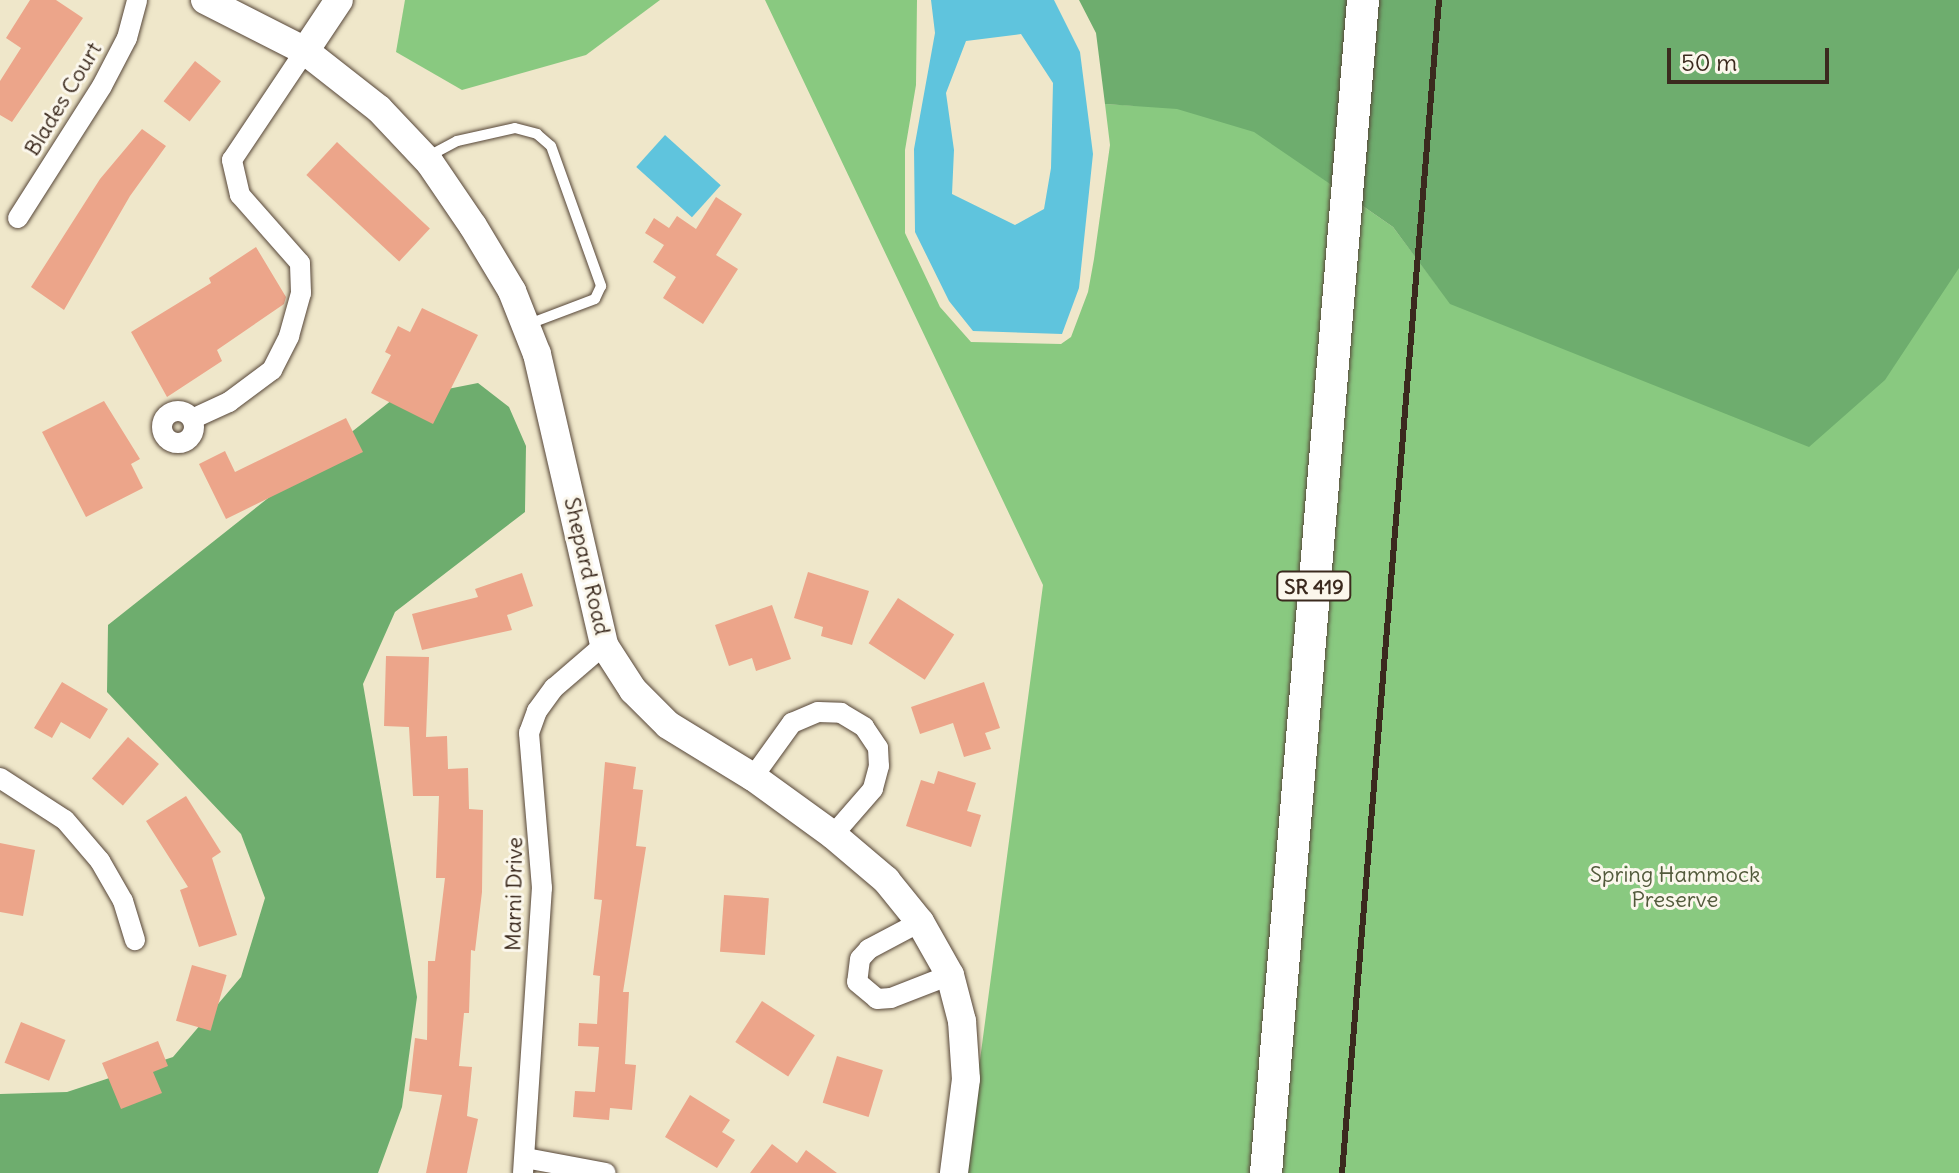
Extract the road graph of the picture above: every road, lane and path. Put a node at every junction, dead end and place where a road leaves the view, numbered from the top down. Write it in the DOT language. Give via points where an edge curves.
graph roads {
  1 [pos="137,0"];
  2 [pos="205,0"];
  3 [pos="339,0"];
  4 [pos="1363,0"];
  5 [pos="305,51"];
  6 [pos="425,158"];
  7 [pos="18,218"];
  8 [pos="526,326"];
  9 [pos="192,419"];
  10 [pos="604,645"];
  11 [pos="753,777"];
  12 [pos="0,778"];
  13 [pos="833,835"];
  14 [pos="920,922"];
  15 [pos="135,940"];
  16 [pos="950,975"];
  17 [pos="524,1166"];
  18 [pos="606,1173"];
  19 [pos="954,1173"];
  20 [pos="1266,1173"];
  1 -- 7 [label="street, Blades Court" via="127,38 102,86"];
  2 -- 5 [label="street, Shepard Road"];
  3 -- 5 [label="street"];
  4 -- 20 [label="main road, SR 419"];
  5 -- 6 [label="street, Shepard Road" via="379,109"];
  5 -- 9 [label="street" via="232,160 240,195 300,263 301,293 289,336 272,370 229,402"];
  6 -- 8 [label="street, Shepard Road" via="512,291"];
  6 -- 8 [label="lane" via="457,141 497,130 537,134 551,146 601,286 595,299"];
  8 -- 10 [label="street, Shepard Road" via="558,431"];
  10 -- 11 [label="street, Shepard Road" via="633,690 668,725"];
  10 -- 17 [label="street, Marni Drive" via="554,688 529,733 542,888"];
  11 -- 13 [label="street, Shepard Road"];
  11 -- 13 [label="street" via="792,723 829,713 864,727 878,748 873,789"];
  12 -- 15 [label="street" via="65,820 100,861 123,901"];
  13 -- 14 [label="street, Shepard Road" via="886,880"];
  14 -- 16 [label="street, Shepard Road"];
  14 -- 16 [label="street" via="869,949 860,959 857,982 877,999 891,998"];
  16 -- 19 [label="street, Shepard Road" via="962,1021 966,1079"];
  17 -- 18 [label="street"];
}
